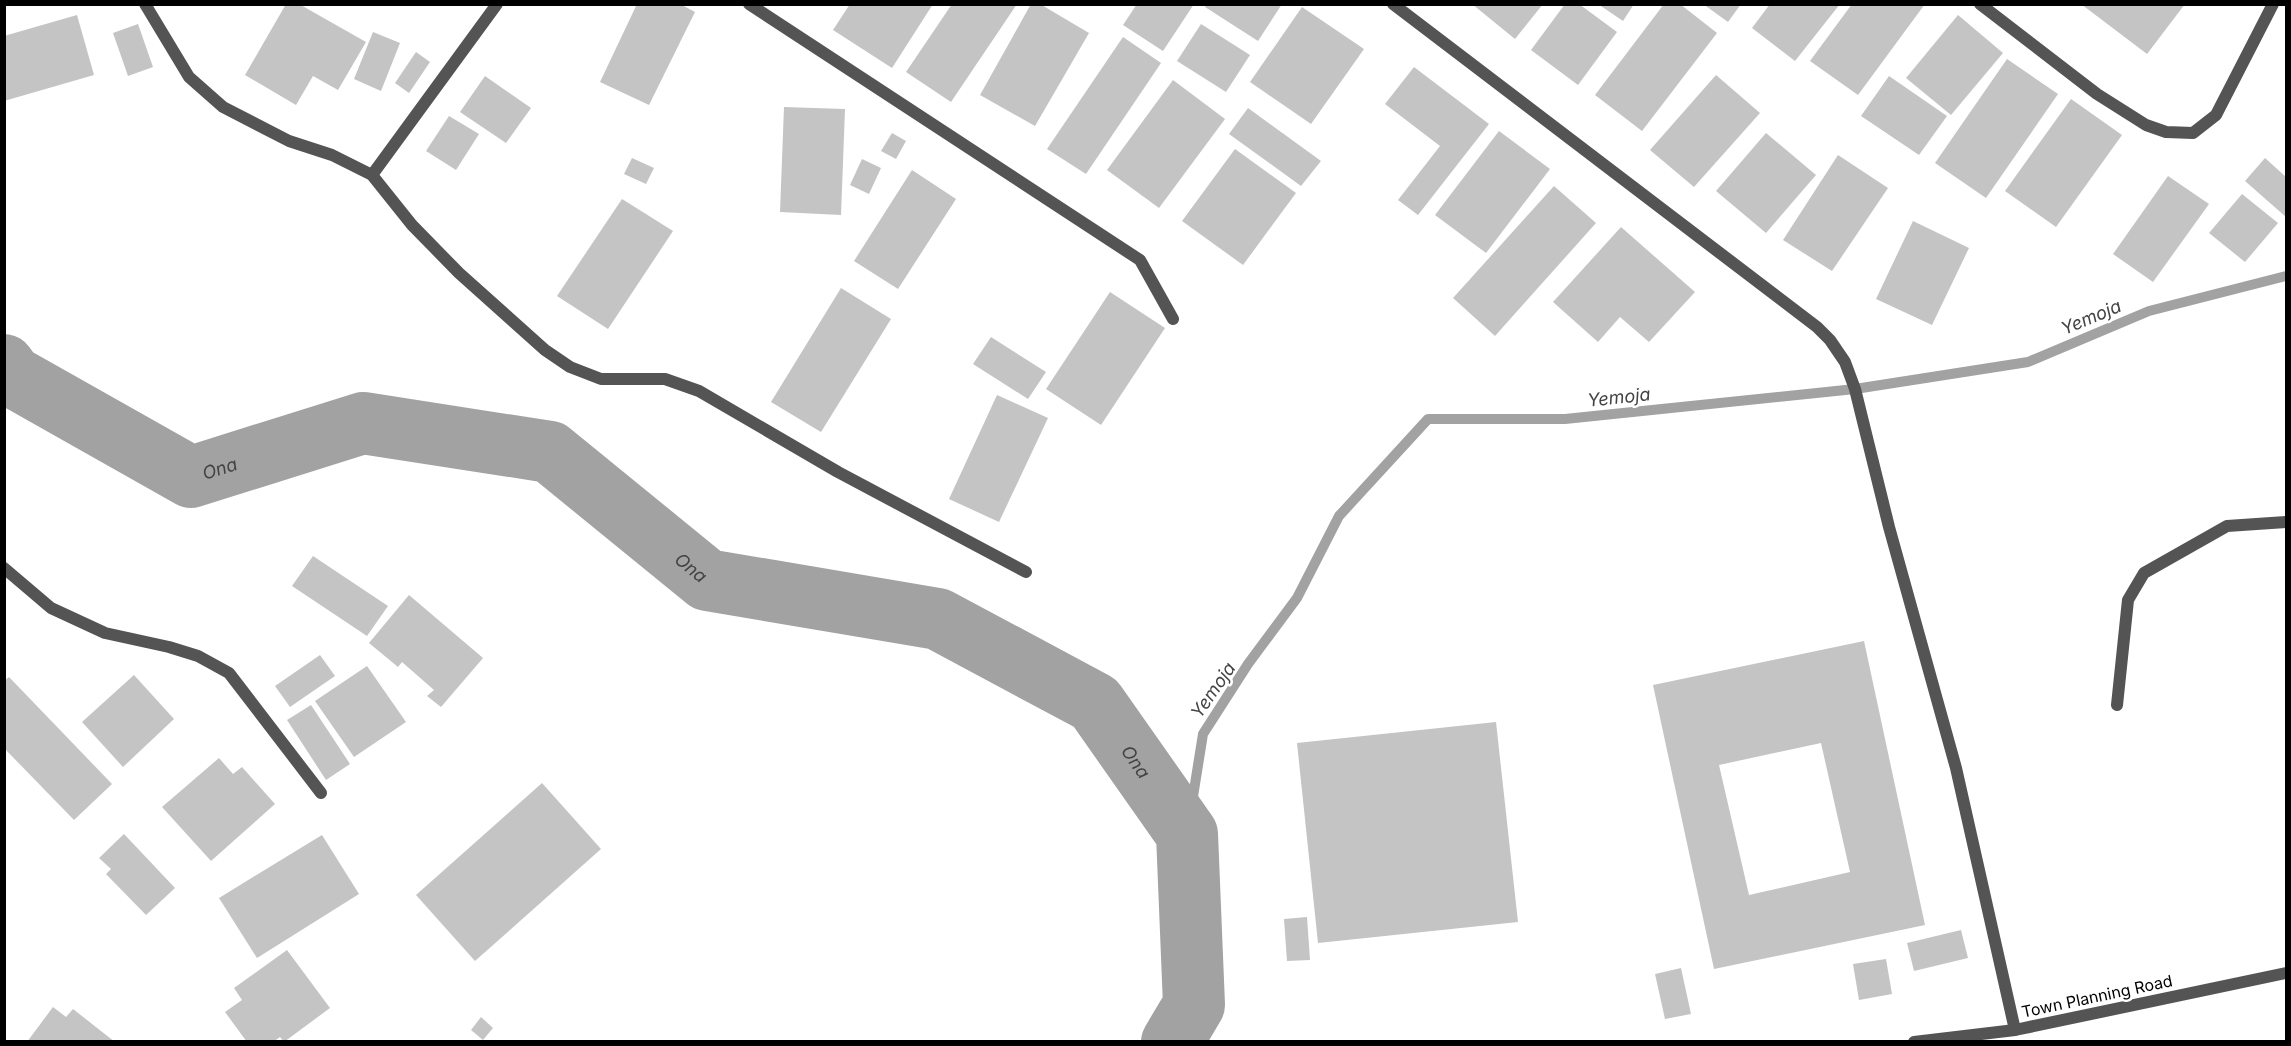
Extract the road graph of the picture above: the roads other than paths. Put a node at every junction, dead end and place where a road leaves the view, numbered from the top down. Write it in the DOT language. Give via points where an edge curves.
graph roads {
  1 [pos="145,4"];
  2 [pos="496,4"];
  3 [pos="748,4"];
  4 [pos="1393,4"];
  5 [pos="1980,4"];
  6 [pos="2273,4"];
  7 [pos="372,175"];
  8 [pos="1173,319"];
  9 [pos="2286,522"];
  10 [pos="4,568"];
  11 [pos="1026,572"];
  12 [pos="2117,705"];
  13 [pos="321,793"];
  14 [pos="2286,972"];
  15 [pos="2015,1030"];
  16 [pos="1914,1041"];
  1 -- 7 [label="street" via="189,77 223,107 289,141 332,155"];
  2 -- 7 [label="street"];
  3 -- 8 [label="street" via="1140,260"];
  4 -- 15 [label="street" via="1817,327 1845,362 1956,768"];
  5 -- 6 [label="street" via="2097,94 2146,125 2166,132 2193,133 2216,115"];
  7 -- 11 [label="street" via="412,225 459,273 570,368 601,379 665,379 699,391 838,472"];
  9 -- 12 [label="street" via="2228,526 2144,573 2128,600"];
  10 -- 13 [label="street" via="51,608 72,618 105,633 198,656 229,673"];
  14 -- 15 [label="street, Town Planning Road"];
  15 -- 16 [label="street, Town Planning Road"];
}
